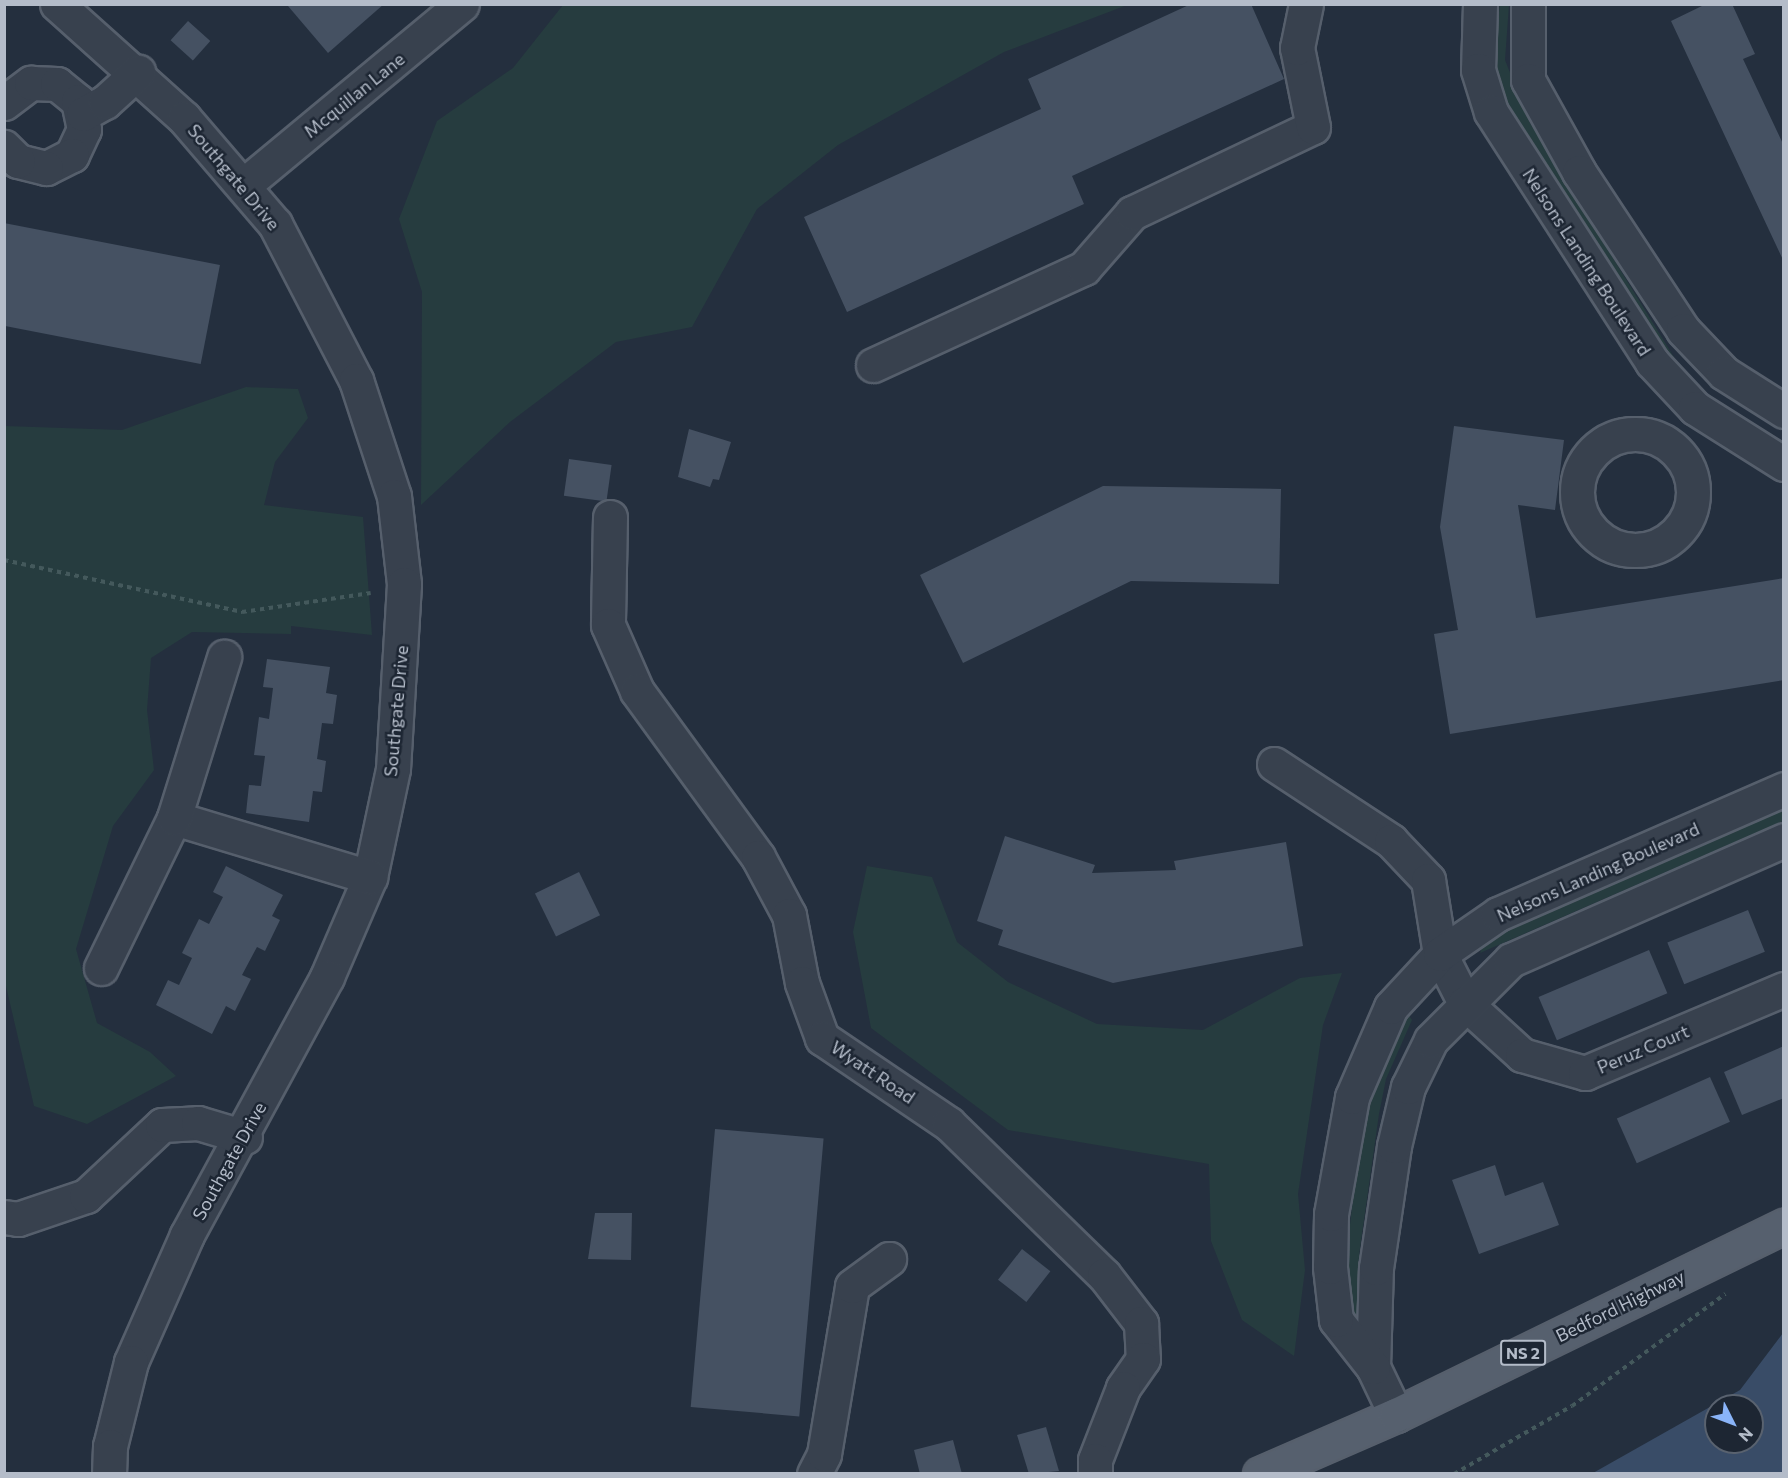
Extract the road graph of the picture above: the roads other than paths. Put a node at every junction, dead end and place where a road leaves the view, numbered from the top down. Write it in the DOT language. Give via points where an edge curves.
graph roads {
  1 [pos="57,4"];
  2 [pos="462,4"];
  3 [pos="1306,4"];
  4 [pos="1480,4"];
  5 [pos="1528,4"];
  6 [pos="138,72"];
  7 [pos="4,103"];
  8 [pos="83,114"];
  9 [pos="4,147"];
  10 [pos="244,185"];
  11 [pos="873,365"];
  12 [pos="1724,374"];
  13 [pos="1695,408"];
  14 [pos="1784,411"];
  15 [pos="1662,440"];
  16 [pos="1784,464"];
  17 [pos="610,517"];
  18 [pos="224,657"];
  19 [pos="1274,764"];
  20 [pos="1784,789"];
  21 [pos="174,818"];
  22 [pos="1784,840"];
  23 [pos="370,877"];
  24 [pos="1440,954"];
  25 [pos="101,968"];
  26 [pos="1784,989"];
  27 [pos="1466,1003"];
  28 [pos="244,1137"];
  29 [pos="4,1217"];
  30 [pos="1784,1226"];
  31 [pos="889,1259"];
  32 [pos="1373,1367"];
  33 [pos="1396,1415"];
  34 [pos="109,1473"];
  35 [pos="814,1473"];
  36 [pos="1095,1473"];
  37 [pos="1260,1473"];
  1 -- 6 [label="street, Southgate Drive"];
  2 -- 10 [label="street, Mcquillan Lane"];
  3 -- 11 [label="street" via="1298,48 1313,128 1132,213 1084,268"];
  4 -- 13 [label="street, Nelsons Landing Boulevard" via="1478,70 1491,112 1652,362"];
  5 -- 12 [label="street" via="1528,80 1579,172 1683,330"];
  6 -- 8 [label="street"];
  6 -- 10 [label="street, Southgate Drive"];
  7 -- 8 [label="street" via="18,88 44,82 69,91"];
  8 -- 9 [label="street" via="81,143 60,164 31,167"];
  10 -- 23 [label="street, Southgate Drive" via="312,286 356,380 394,496 404,584 393,769"];
  12 -- 13 [label="street"];
  12 -- 14 [label="street"];
  13 -- 15 [label="street"];
  13 -- 16 [label="street, Nelsons Landing Boulevard"];
  17 -- 36 [label="street, Wyatt Road" via="608,625 637,690 758,857 789,915 802,984 822,1038 949,1124 1104,1275 1141,1323 1143,1359 1123,1388 1095,1460"];
  18 -- 21 [label="street"];
  19 -- 24 [label="street, Peruz Court" via="1391,841 1428,880"];
  20 -- 24 [label="street, Nelsons Landing Boulevard" via="1498,914"];
  21 -- 23 [label="street"];
  21 -- 25 [label="street"];
  22 -- 27 [label="street, Nelsons Landing Boulevard" via="1511,960"];
  23 -- 28 [label="street, Southgate Drive" via="327,977"];
  24 -- 27 [label="street, Peruz Court"];
  24 -- 32 [label="street, Nelsons Landing Boulevard" via="1391,1007 1352,1097 1331,1214 1336,1320"];
  26 -- 27 [label="street, Peruz Court" via="1585,1073 1522,1055"];
  27 -- 32 [label="street, Nelsons Landing Boulevard" via="1431,1040 1408,1087 1376,1268"];
  28 -- 29 [label="street" via="198,1122 162,1125 86,1196 18,1219"];
  28 -- 34 [label="street, Southgate Drive" via="188,1235 131,1362 110,1446"];
  30 -- 33 [label="main road, Bedford Highway / NS 2"];
  31 -- 35 [label="street" via="852,1286 824,1454"];
  32 -- 33 [label="street, Nelsons Landing Boulevard"];
  33 -- 37 [label="main road, Bedford Highway / NS 2"];
}
